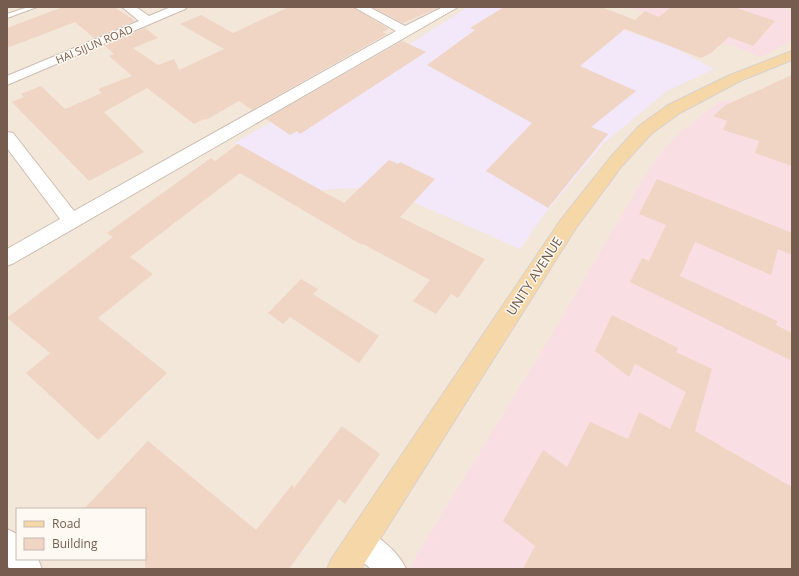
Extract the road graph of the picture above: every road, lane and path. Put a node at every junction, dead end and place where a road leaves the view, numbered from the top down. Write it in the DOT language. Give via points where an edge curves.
graph roads {
  1 [pos="34,7"];
  2 [pos="128,7"];
  3 [pos="181,7"];
  4 [pos="360,7"];
  5 [pos="452,7"];
  6 [pos="7,16"];
  7 [pos="147,21"];
  8 [pos="405,31"];
  9 [pos="792,54"];
  10 [pos="7,81"];
  11 [pos="7,137"];
  12 [pos="72,221"];
  13 [pos="7,258"];
  14 [pos="360,541"];
  15 [pos="7,543"];
  16 [pos="16,554"];
  17 [pos="21,560"];
  18 [pos="28,569"];
  19 [pos="343,569"];
  20 [pos="392,569"];
  1 -- 6 [label="lane"];
  2 -- 7 [label="street"];
  3 -- 7 [label="street, HAI SIJUN ROAD"];
  4 -- 8 [label="street"];
  5 -- 8 [label="street"];
  7 -- 10 [label="street, HAI SIJUN ROAD"];
  8 -- 12 [label="street"];
  9 -- 14 [label="main road, UNITY AVENUE" via="735,78 674,109 645,130 615,163 568,223"];
  11 -- 12 [label="street"];
  12 -- 13 [label="street"];
  14 -- 19 [label="main road, UNITY AVENUE"];
  14 -- 20 [label="street"];
  15 -- 16 [label="street"];
  17 -- 18 [label="street"];
}
